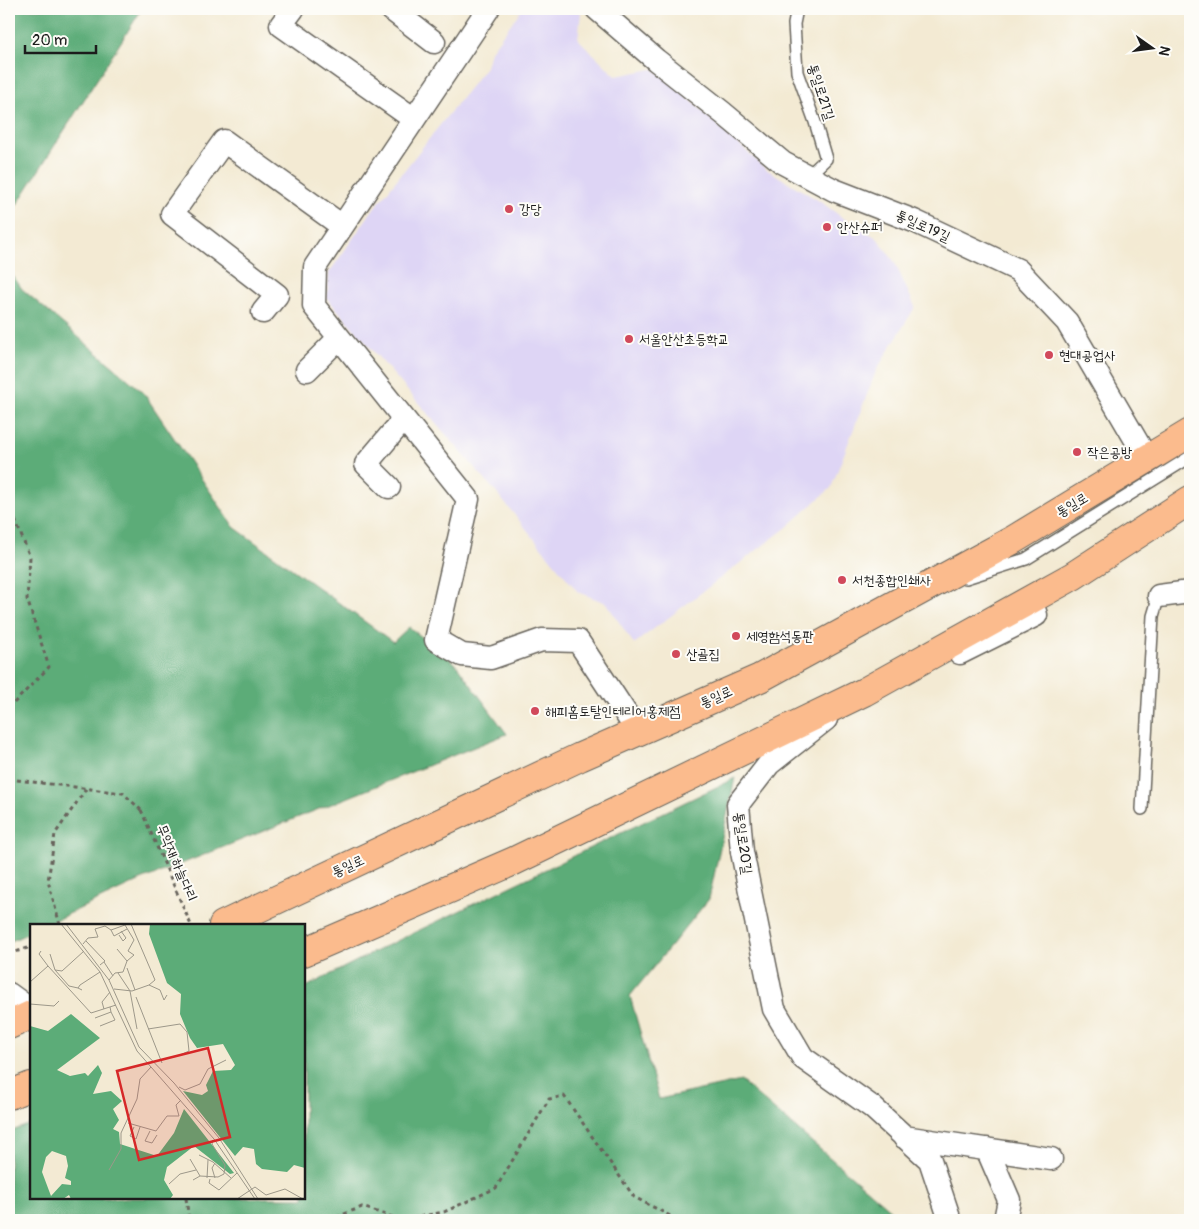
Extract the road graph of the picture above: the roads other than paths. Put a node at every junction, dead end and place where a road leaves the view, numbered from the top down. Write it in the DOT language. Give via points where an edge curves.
graph roads {
  1 [pos="293,9"];
  2 [pos="391,9"];
  3 [pos="488,9"];
  4 [pos="597,9"];
  5 [pos="797,9"];
  6 [pos="434,42"];
  7 [pos="414,119"];
  8 [pos="808,176"];
  9 [pos="342,226"];
  10 [pos="262,312"];
  11 [pos="339,338"];
  12 [pos="307,370"];
  13 [pos="404,419"];
  14 [pos="1190,434"];
  15 [pos="1190,457"];
  16 [pos="1147,459"];
  17 [pos="389,487"];
  18 [pos="1190,500"];
  19 [pos="1190,592"];
  20 [pos="912,594"];
  21 [pos="1159,596"];
  22 [pos="1031,599"];
  23 [pos="638,732"];
  24 [pos="1142,810"];
  25 [pos="225,924"];
  26 [pos="305,952"];
  27 [pos="9,994"];
  28 [pos="30,1009"];
  29 [pos="30,1015"];
  30 [pos="9,1025"];
  31 [pos="30,1086"];
  32 [pos="9,1095"];
  33 [pos="904,1137"];
  34 [pos="987,1150"];
  35 [pos="1051,1159"];
  36 [pos="948,1220"];
  37 [pos="1005,1220"];
  1 -- 7 [label="street" via="281,25"];
  2 -- 6 [label="street"];
  3 -- 7 [label="street"];
  4 -- 8 [label="street, 통일로19길" via="784,163"];
  5 -- 8 [label="lane, 통일로21길" via="794,24 797,72 826,158"];
  7 -- 9 [label="street"];
  8 -- 16 [label="street, 통일로19길" via="1018,270 1066,322"];
  9 -- 10 [label="street" via="224,141 172,214 277,295"];
  9 -- 11 [label="street" via="315,267 314,306"];
  11 -- 12 [label="street"];
  11 -- 13 [label="street"];
  13 -- 17 [label="street" via="366,464"];
  13 -- 23 [label="street" via="468,499 436,640 462,654 492,658 542,640 578,641"];
  14 -- 16 [label="main road, 통일로"];
  15 -- 20 [label="lane" via="1026,559"];
  16 -- 20 [label="main road, 통일로" via="1013,540"];
  18 -- 22 [label="main road" via="1073,576"];
  19 -- 21 [label="street"];
  20 -- 23 [label="main road, 통일로" via="760,678"];
  21 -- 24 [label="lane" via="1153,616"];
  22 -- 26 [label="main road" via="864,692 514,861"];
  22 -- 33 [label="street, 통일로20길" via="1036,615 822,721 769,764 738,804 742,852 774,1008 803,1058 872,1107"];
  23 -- 25 [label="main road, 통일로"];
  27 -- 28 [label="street"];
  29 -- 30 [label="main road"];
  31 -- 32 [label="main road"];
  33 -- 34 [label="street"];
  33 -- 36 [label="street, 통일로20길" via="930,1160"];
  34 -- 35 [label="street"];
  34 -- 37 [label="street" via="1009,1200"];
}
